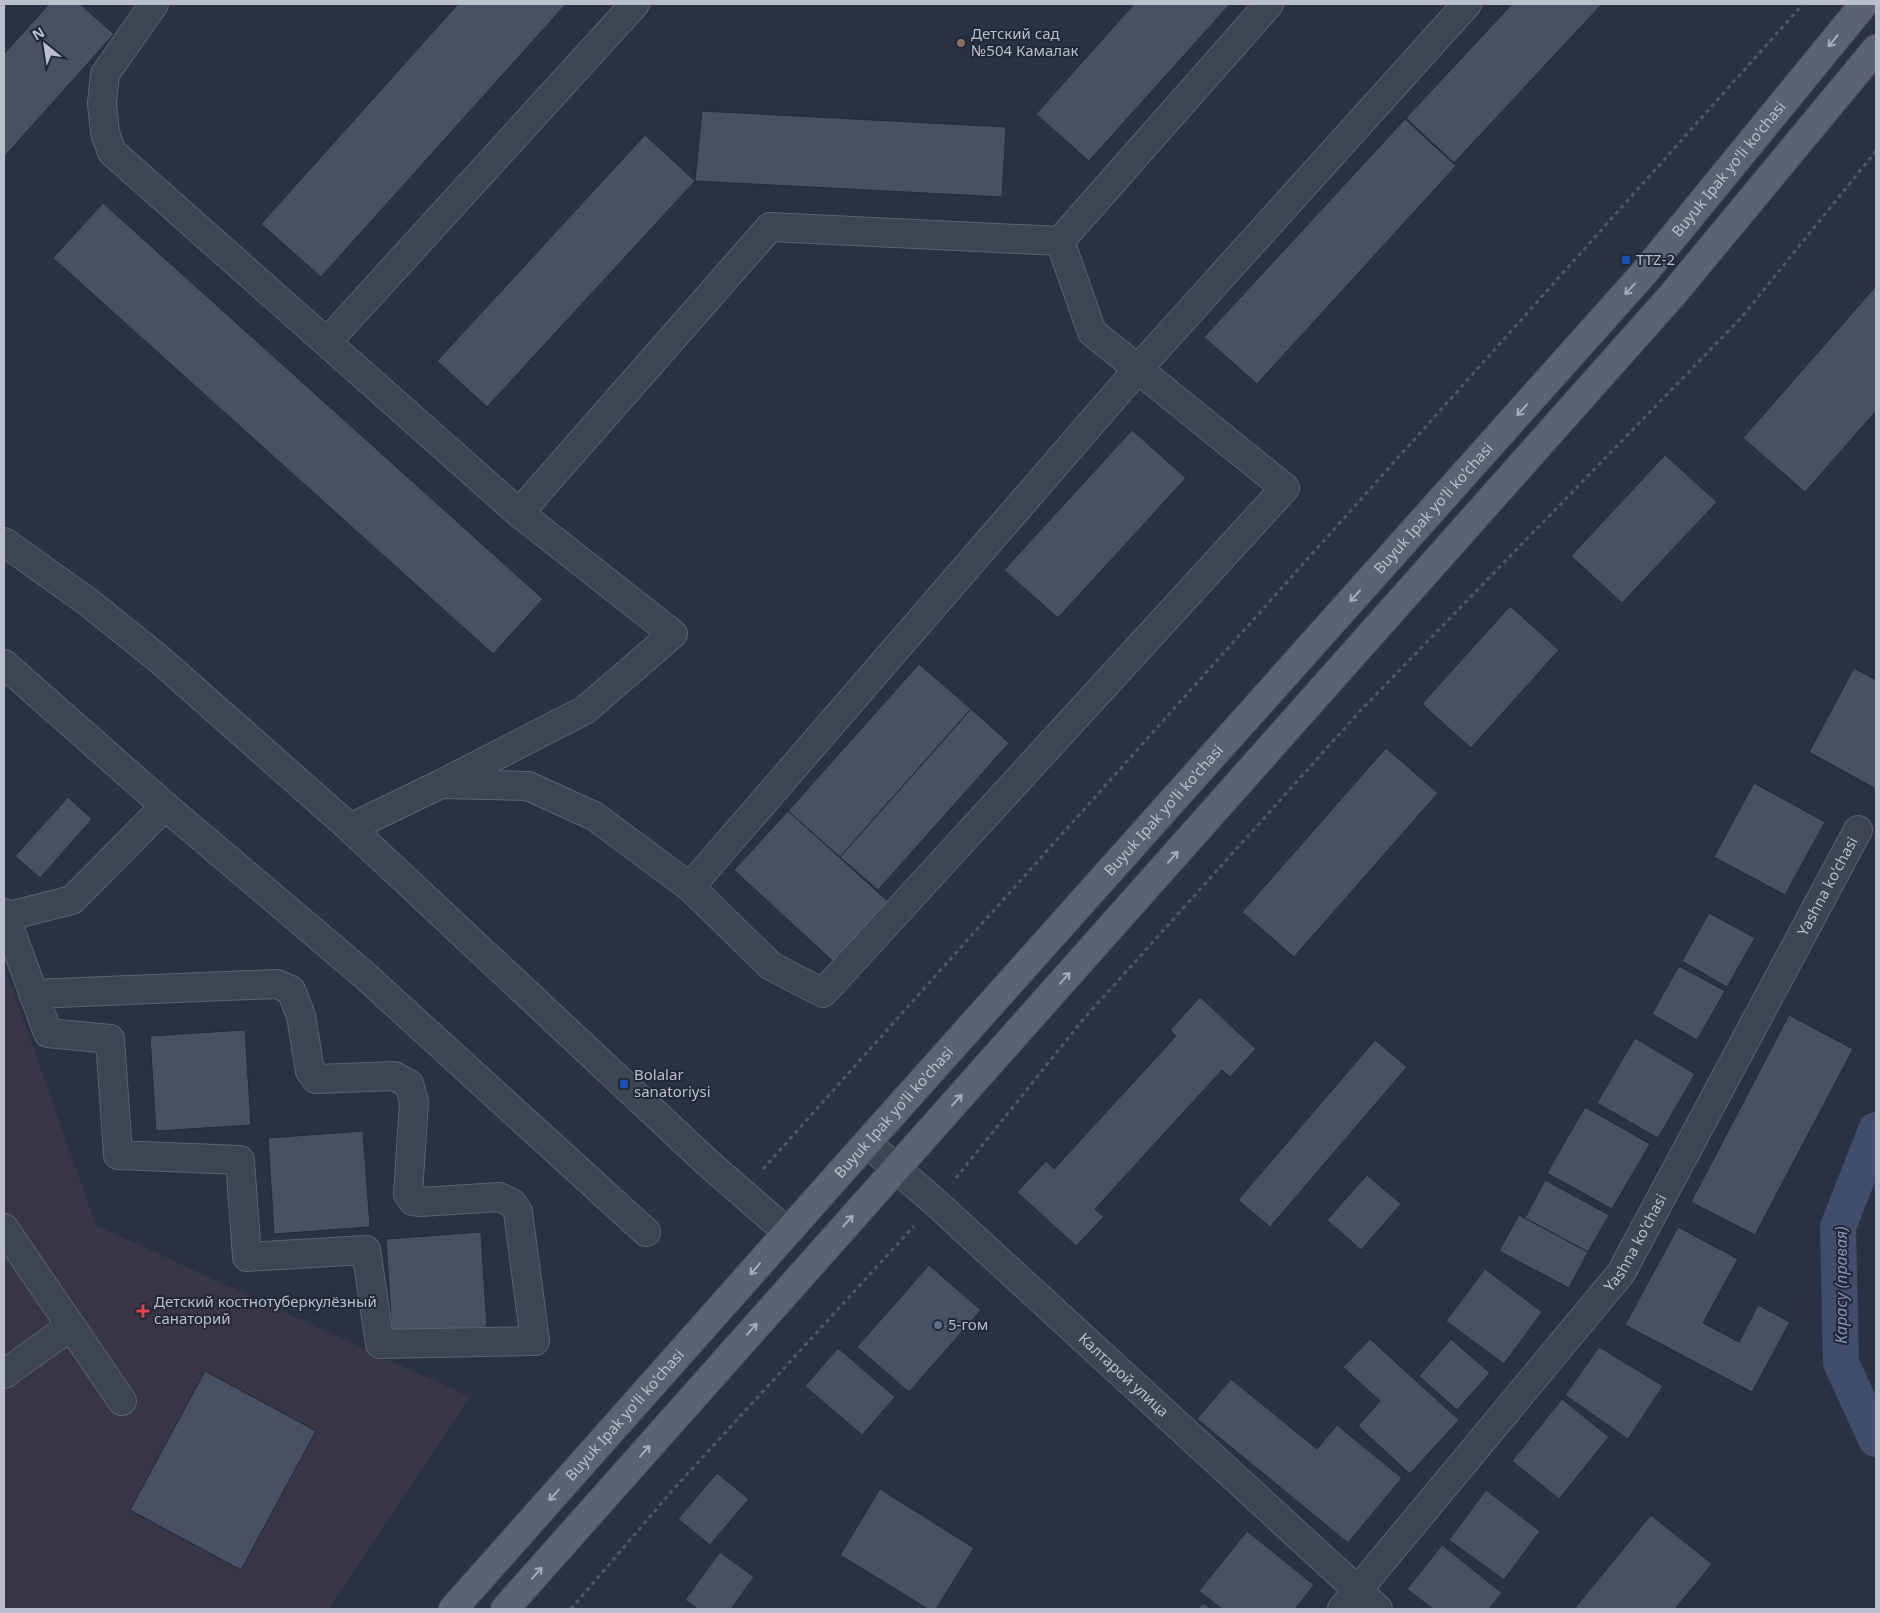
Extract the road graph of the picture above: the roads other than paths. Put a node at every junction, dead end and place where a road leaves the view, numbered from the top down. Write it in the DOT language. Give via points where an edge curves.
graph roads {
  1 [pos="154,4"];
  2 [pos="635,4"];
  3 [pos="1269,4"];
  4 [pos="1468,4"];
  5 [pos="1864,4"];
  6 [pos="1876,49"];
  7 [pos="1060,241"];
  8 [pos="327,342"];
  9 [pos="1138,369"];
  10 [pos="519,513"];
  11 [pos="4,542"];
  12 [pos="4,664"];
  13 [pos="441,784"];
  14 [pos="165,806"];
  15 [pos="350,828"];
  16 [pos="1858,830"];
  17 [pos="690,888"];
  18 [pos="5,915"];
  19 [pos="33,994"];
  20 [pos="867,1143"];
  21 [pos="896,1168"];
  22 [pos="4,1228"];
  23 [pos="646,1232"];
  24 [pos="788,1232"];
  25 [pos="816,1257"];
  26 [pos="71,1326"];
  27 [pos="4,1374"];
  28 [pos="122,1401"];
  29 [pos="1349,1600"];
  30 [pos="453,1609"];
  31 [pos="505,1609"];
  32 [pos="1378,1609"];
  1 -- 8 [label="street" via="105,74 104,126 112,152"];
  2 -- 8 [label="street"];
  3 -- 7 [label="street"];
  4 -- 9 [label="street"];
  5 -- 20 [label="main road, Buyuk Ipak yo'li ko'chasi, one-way" via="1644,273"];
  21 -- 6 [label="main road, one-way" via="1674,293"];
  7 -- 9 [label="street" via="1092,332"];
  7 -- 10 [label="street" via="770,227"];
  8 -- 10 [label="street"];
  9 -- 17 [label="street"];
  9 -- 17 [label="street" via="1285,488 823,993 771,966"];
  10 -- 13 [label="street" via="673,634 584,710"];
  11 -- 15 [label="street" via="88,602 159,659"];
  12 -- 14 [label="street"];
  13 -- 15 [label="street"];
  13 -- 17 [label="street" via="528,786 594,816"];
  14 -- 18 [label="street" via="72,900"];
  14 -- 23 [label="street" via="362,973"];
  15 -- 24 [label="street" via="709,1164"];
  16 -- 29 [label="street, Yashna ko'chasi" via="1620,1273"];
  18 -- 19 [label="street"];
  19 -- 19 [label="street" via="277,984 291,990 301,1016 310,1071 316,1078 394,1076 409,1084 414,1102 408,1194 413,1201 499,1197 512,1204 518,1212 535,1341 380,1344 366,1250 247,1257 240,1160 118,1155 110,1039 48,1033"];
  20 -- 21 [label="street, Калтарой улица"];
  20 -- 24 [label="main road, Buyuk Ipak yo'li ko'chasi"];
  25 -- 21 [label="main road, one-way"];
  21 -- 29 [label="street, Калтарой улица"];
  22 -- 26 [label="street"];
  24 -- 25 [label="main road"];
  24 -- 30 [label="main road, Buyuk Ipak yo'li ko'chasi, one-way"];
  31 -- 25 [label="main road, one-way"];
  26 -- 27 [label="street"];
  26 -- 28 [label="street"];
  29 -- 32 [label="street, Калтарой улица"];
}
